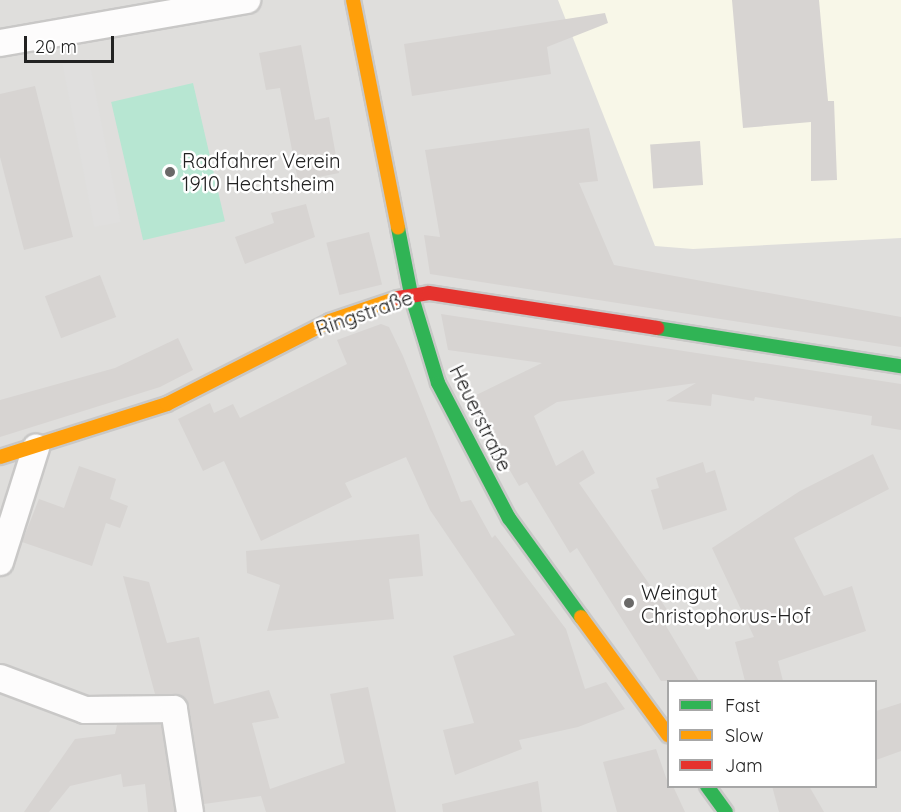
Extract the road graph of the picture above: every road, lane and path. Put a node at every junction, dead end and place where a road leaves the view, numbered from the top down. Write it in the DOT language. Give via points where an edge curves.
graph roads {
  1 [pos="247,0"];
  2 [pos="353,0"];
  3 [pos="0,43"];
  4 [pos="411,294"];
  5 [pos="901,366"];
  6 [pos="36,448"];
  7 [pos="0,457"];
  8 [pos="0,562"];
  9 [pos="0,678"];
  10 [pos="667,732"];
  11 [pos="708,788"];
  12 [pos="190,812"];
  13 [pos="726,812"];
  1 -- 3 [label="street"];
  2 -- 4 [label="street, Heuerstraße"];
  4 -- 5 [label="street, Ringstraße" via="429,293"];
  4 -- 6 [label="street, Ringstraße" via="330,321 167,404"];
  4 -- 10 [label="street, Heuerstraße" via="438,383 509,518"];
  6 -- 7 [label="street, Ringstraße"];
  6 -- 8 [label="street"];
  9 -- 12 [label="street" via="85,710 174,709"];
  11 -- 13 [label="street"];
}
